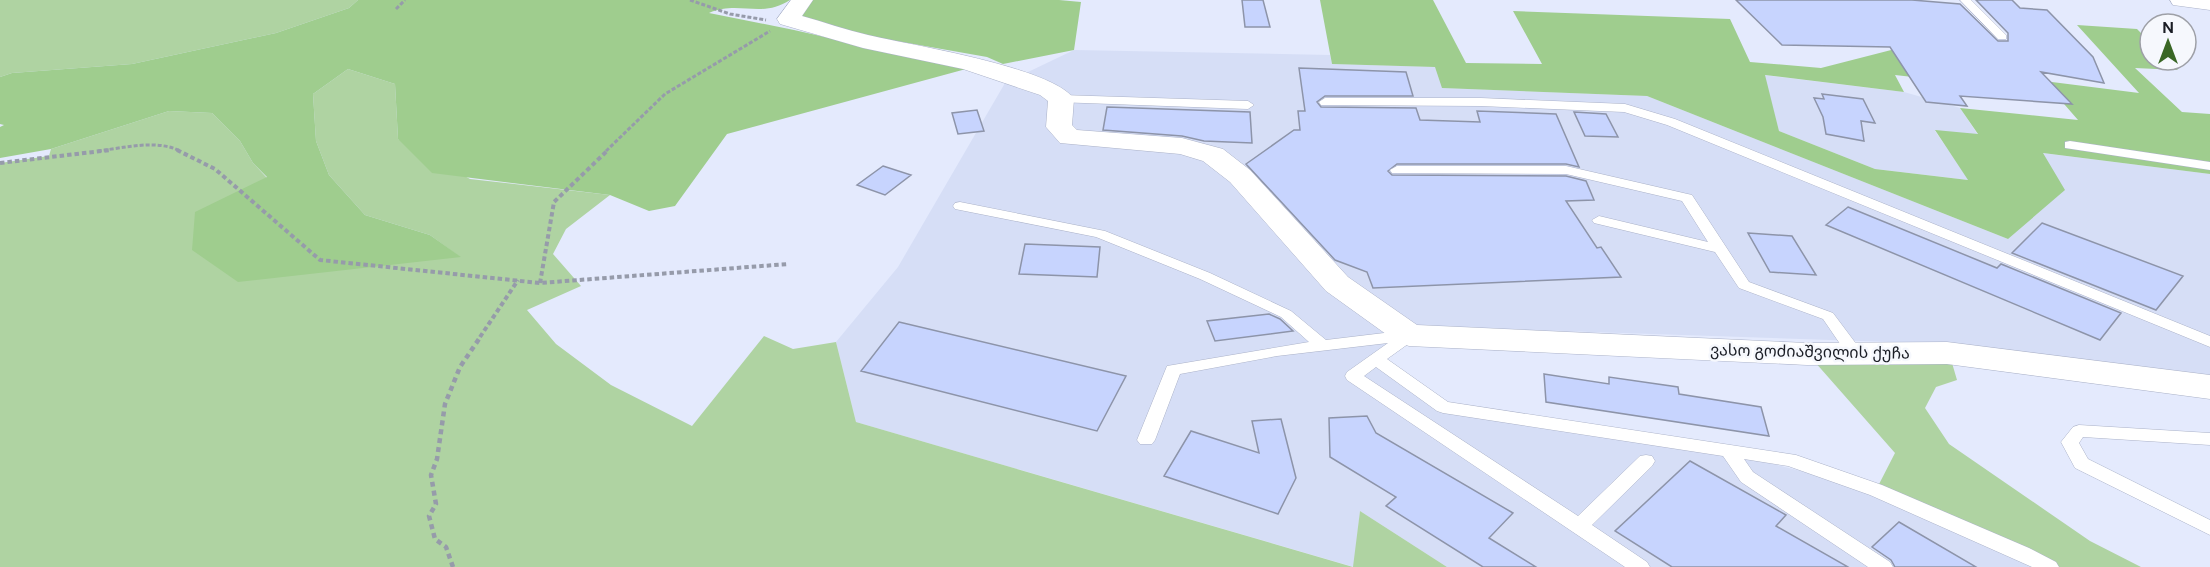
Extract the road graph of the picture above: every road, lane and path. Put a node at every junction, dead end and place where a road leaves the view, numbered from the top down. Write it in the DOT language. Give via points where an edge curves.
graph roads {
  1 [pos="405,0"];
  2 [pos="690,0"];
  3 [pos="1965,0"];
  4 [pos="2181,0"];
  5 [pos="2210,3"];
  6 [pos="396,9"];
  7 [pos="795,10"];
  8 [pos="2002,37"];
  9 [pos="1061,99"];
  10 [pos="1325,102"];
  11 [pos="1248,105"];
  12 [pos="2070,145"];
  13 [pos="0,163"];
  14 [pos="2210,166"];
  15 [pos="1397,170"];
  16 [pos="960,206"];
  17 [pos="1599,220"];
  18 [pos="1721,249"];
  19 [pos="788,264"];
  20 [pos="518,280"];
  21 [pos="540,283"];
  22 [pos="1409,335"];
  23 [pos="2210,342"];
  24 [pos="1322,345"];
  25 [pos="1855,353"];
  26 [pos="1378,360"];
  27 [pos="2210,387"];
  28 [pos="2210,439"];
  29 [pos="1146,440"];
  30 [pos="1729,451"];
  31 [pos="1646,461"];
  32 [pos="1579,526"];
  33 [pos="2210,528"];
  34 [pos="453,567"];
  35 [pos="1640,567"];
  36 [pos="1883,567"];
  37 [pos="2049,567"];
  1 -- 6 [label="path"];
  2 -- 7 [label="path" via="762,20"];
  3 -- 8 [label="lane"];
  4 -- 5 [label="street"];
  7 -- 9 [label="street" via="863,41 969,63 1049,90"];
  7 -- 21 [label="path" via="665,94 554,202"];
  9 -- 11 [label="lane"];
  9 -- 22 [label="street" via="1059,127 1069,137 1182,146 1213,155 1240,176 1337,284"];
  10 -- 23 [label="lane" via="1480,102 1625,108 1671,122"];
  12 -- 14 [label="lane"];
  13 -- 20 [label="path" via="142,146 171,147 214,169 320,260"];
  15 -- 18 [label="lane" via="1566,170 1687,198"];
  16 -- 24 [label="lane" via="1100,234 1286,314"];
  17 -- 18 [label="lane"];
  18 -- 25 [label="lane" via="1744,285 1827,316"];
  19 -- 21 [label="path"];
  20 -- 21 [label="path"];
  20 -- 34 [label="path" via="460,367 445,404 431,475 436,504 429,516 435,539 446,547"];
  22 -- 24 [label="lane"];
  22 -- 25 [label="street, ვასო გოძიაშვილის ქუჩა"];
  22 -- 26 [label="lane"];
  24 -- 29 [label="lane" via="1173,370"];
  25 -- 27 [label="street, ვასო გოძიაშვილის ქუჩა" via="1947,353"];
  26 -- 30 [label="lane" via="1443,406"];
  26 -- 32 [label="lane" via="1353,376"];
  28 -- 33 [label="lane" via="2079,431 2070,442 2081,463"];
  30 -- 36 [label="lane" via="1747,477"];
  30 -- 37 [label="lane" via="1790,460 1876,490"];
  31 -- 32 [label="lane"];
  32 -- 35 [label="lane"];
}
